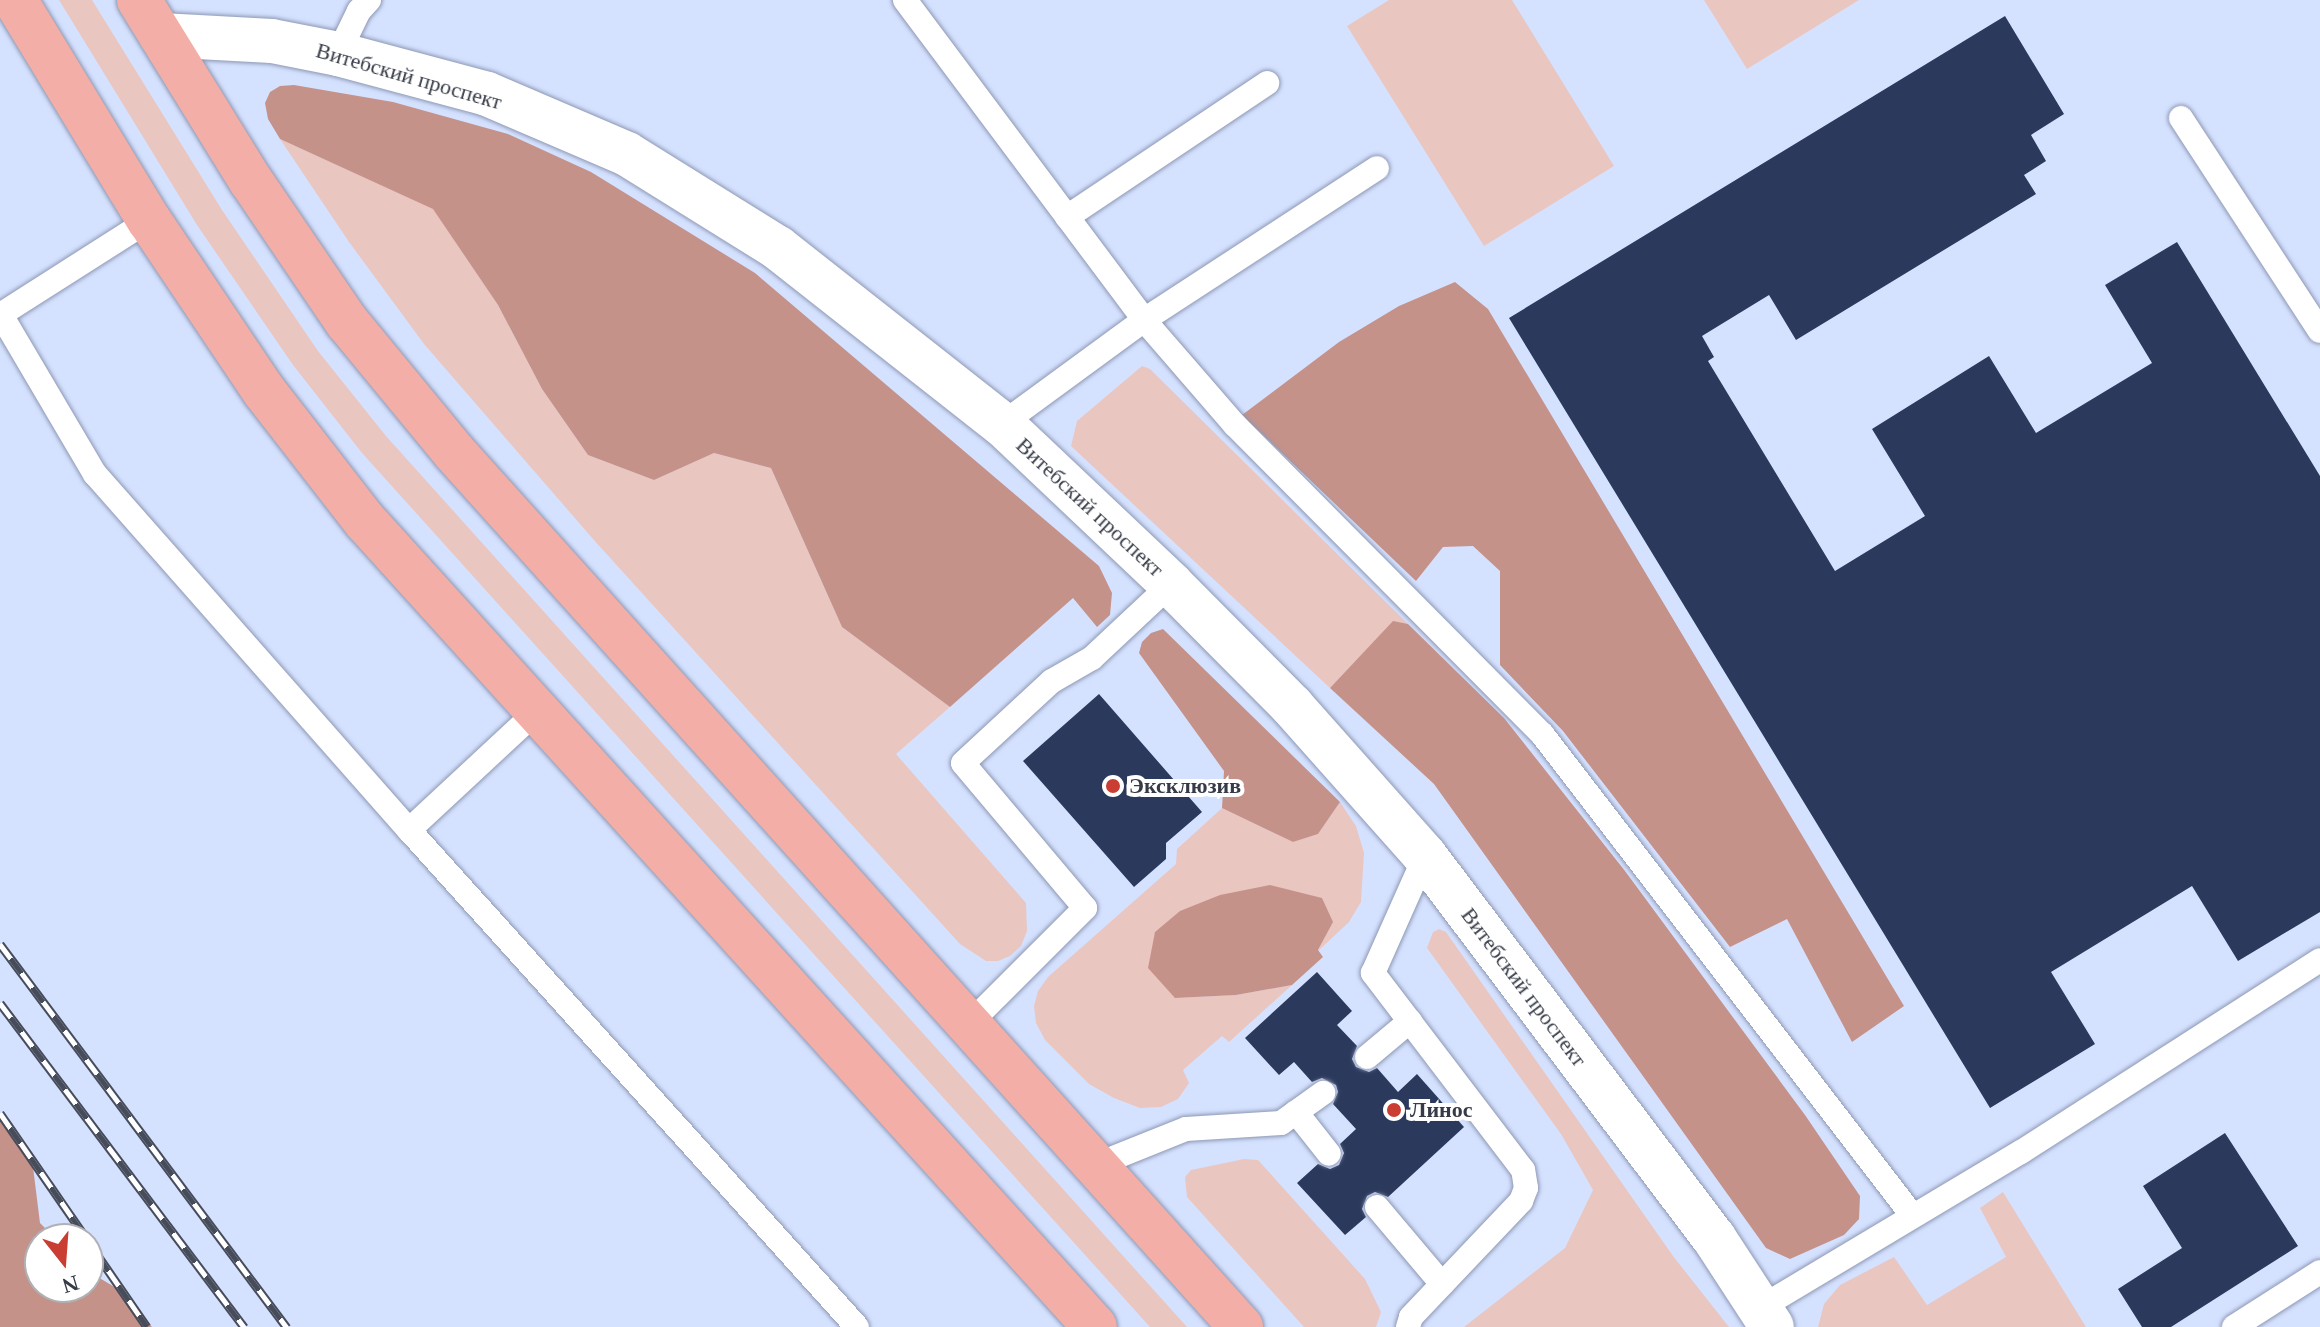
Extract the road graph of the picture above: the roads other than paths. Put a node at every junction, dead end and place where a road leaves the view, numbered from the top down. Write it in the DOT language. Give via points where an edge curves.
graph roads {
  1 [pos="15,0"];
  2 [pos="369,0"];
  3 [pos="905,0"];
  4 [pos="150,17"];
  5 [pos="338,54"];
  6 [pos="1267,83"];
  7 [pos="2181,118"];
  8 [pos="1377,168"];
  9 [pos="1067,217"];
  10 [pos="149,220"];
  11 [pos="0,314"];
  12 [pos="1144,320"];
  13 [pos="2320,331"];
  14 [pos="1002,424"];
  15 [pos="1171,584"];
  16 [pos="537,711"];
  17 [pos="409,830"];
  18 [pos="1425,856"];
  19 [pos="2320,960"];
  20 [pos="1410,1021"];
  21 [pos="967,1026"];
  22 [pos="1367,1057"];
  23 [pos="1323,1093"];
  24 [pos="1296,1112"];
  25 [pos="1329,1154"];
  26 [pos="1096,1165"];
  27 [pos="1377,1207"];
  28 [pos="1912,1215"];
  29 [pos="2320,1272"];
  30 [pos="1442,1284"];
  31 [pos="1766,1318"];
  32 [pos="857,1327"];
  33 [pos="1095,1327"];
  34 [pos="1241,1327"];
  35 [pos="1408,1327"];
  36 [pos="2234,1327"];
  1 -- 10 [label="main road"];
  2 -- 5 [label="lane"];
  3 -- 9 [label="lane"];
  4 -- 5 [label="street, Витебский проспект"];
  4 -- 21 [label="main road, Витебский проспект" via="251,181 367,345 454,452"];
  5 -- 14 [label="street, Витебский проспект" via="487,94 627,154 778,248"];
  6 -- 9 [label="lane"];
  7 -- 13 [label="lane"];
  8 -- 12 [label="lane"];
  9 -- 12 [label="lane"];
  10 -- 11 [label="lane"];
  10 -- 16 [label="main road" via="264,391 365,521"];
  11 -- 17 [label="lane" via="95,474"];
  12 -- 14 [label="lane"];
  12 -- 28 [label="lane" via="1235,425 1542,734"];
  14 -- 15 [label="street, Витебский проспект"];
  15 -- 18 [label="street, Витебский проспект" via="1292,706"];
  15 -- 21 [label="lane" via="1092,658 1052,681 963,763 1085,908"];
  16 -- 17 [label="lane"];
  16 -- 33 [label="main road"];
  17 -- 32 [label="lane"];
  18 -- 20 [label="lane" via="1373,973"];
  18 -- 31 [label="street, Витебский проспект" via="1714,1238"];
  19 -- 28 [label="lane" via="2021,1152"];
  20 -- 22 [label="lane"];
  20 -- 30 [label="lane" via="1523,1170 1526,1188 1521,1201"];
  21 -- 26 [label="main road, Витебский проспект"];
  23 -- 24 [label="lane"];
  24 -- 25 [label="lane"];
  24 -- 26 [label="lane" via="1281,1123 1186,1129"];
  26 -- 34 [label="main road, Витебский проспект"];
  27 -- 30 [label="lane"];
  28 -- 31 [label="lane"];
  29 -- 36 [label="lane"];
  30 -- 35 [label="lane"];
}
